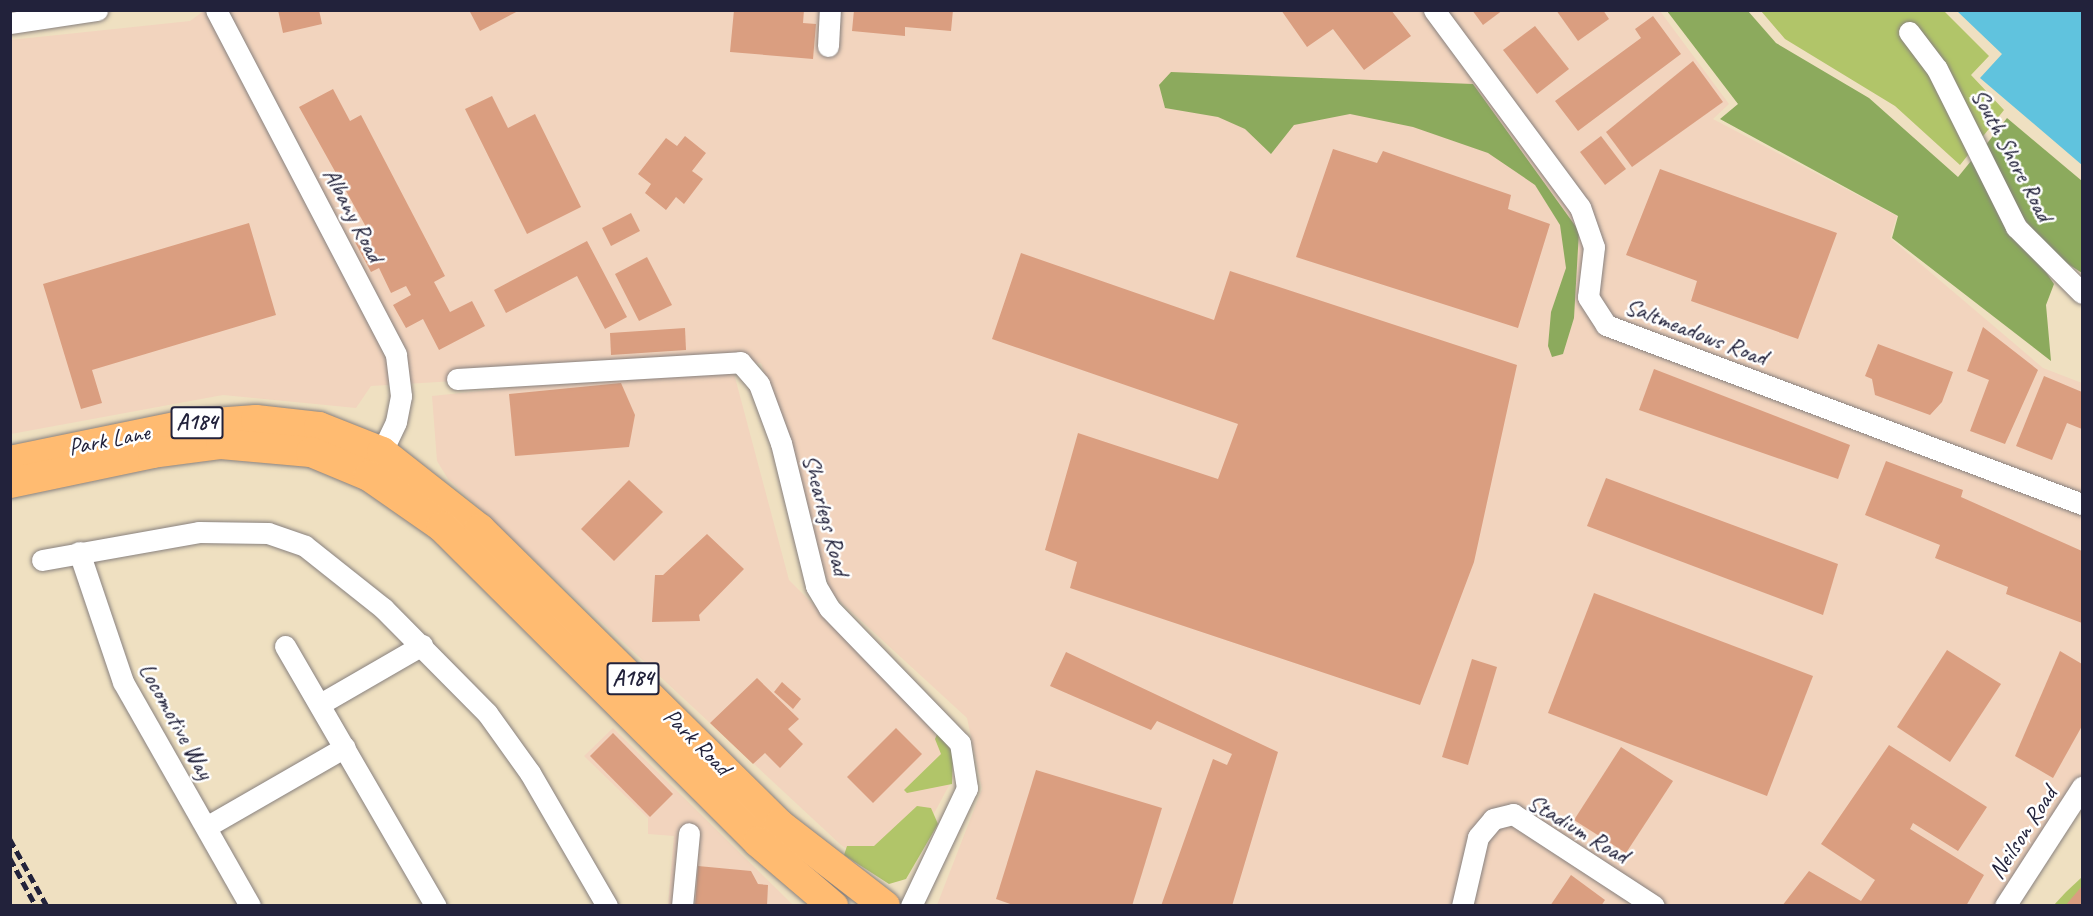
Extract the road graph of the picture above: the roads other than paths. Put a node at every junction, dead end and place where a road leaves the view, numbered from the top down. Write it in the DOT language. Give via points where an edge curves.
graph roads {
  1 [pos="97,10"];
  2 [pos="216,10"];
  3 [pos="830,10"];
  4 [pos="1434,10"];
  5 [pos="10,23"];
  6 [pos="1909,32"];
  7 [pos="828,46"];
  8 [pos="2082,293"];
  9 [pos="457,379"];
  10 [pos="10,460"];
  11 [pos="376,464"];
  12 [pos="10,483"];
  13 [pos="2082,504"];
  14 [pos="79,552"];
  15 [pos="42,560"];
  16 [pos="422,645"];
  17 [pos="285,646"];
  18 [pos="320,704"];
  19 [pos="345,747"];
  20 [pos="2082,787"];
  21 [pos="206,827"];
  22 [pos="689,833"];
  23 [pos="250,906"];
  24 [pos="436,906"];
  25 [pos="607,906"];
  26 [pos="682,906"];
  27 [pos="833,906"];
  28 [pos="885,906"];
  29 [pos="911,906"];
  30 [pos="1462,906"];
  31 [pos="1654,906"];
  32 [pos="2005,906"];
  1 -- 5 [label="street"];
  2 -- 11 [label="street, Albany Road" via="396,355 401,396"];
  3 -- 7 [label="street"];
  4 -- 13 [label="street, Saltmeadows Road" via="1580,207 1594,248 1588,297 1606,325"];
  6 -- 8 [label="street, South Shore Road" via="1938,69 2016,227"];
  9 -- 29 [label="street, Shearlegs Road" via="724,361 740,362 759,384 781,443 816,586 829,608 960,743 967,788"];
  10 -- 11 [label="highway, Park Lane / A184" via="186,425 256,420 319,427"];
  11 -- 12 [label="highway, Park Lane / A184" via="312,452 221,444 153,453"];
  11 -- 27 [label="highway, Park Road / A184" via="758,842"];
  11 -- 28 [label="highway, Park Road / A184" via="480,529 779,824"];
  14 -- 15 [label="street"];
  14 -- 16 [label="street" via="199,532 268,533 324,557"];
  14 -- 21 [label="street, Locomotive Way" via="123,681"];
  16 -- 18 [label="street"];
  16 -- 25 [label="street" via="509,742"];
  17 -- 18 [label="street"];
  18 -- 19 [label="street"];
  19 -- 21 [label="street"];
  19 -- 24 [label="street"];
  20 -- 32 [label="street, Neilson Road"];
  21 -- 23 [label="street, Locomotive Way"];
  22 -- 26 [label="street"];
  30 -- 31 [label="street, Stadium Road" via="1478,837 1493,819 1513,814"];
}
